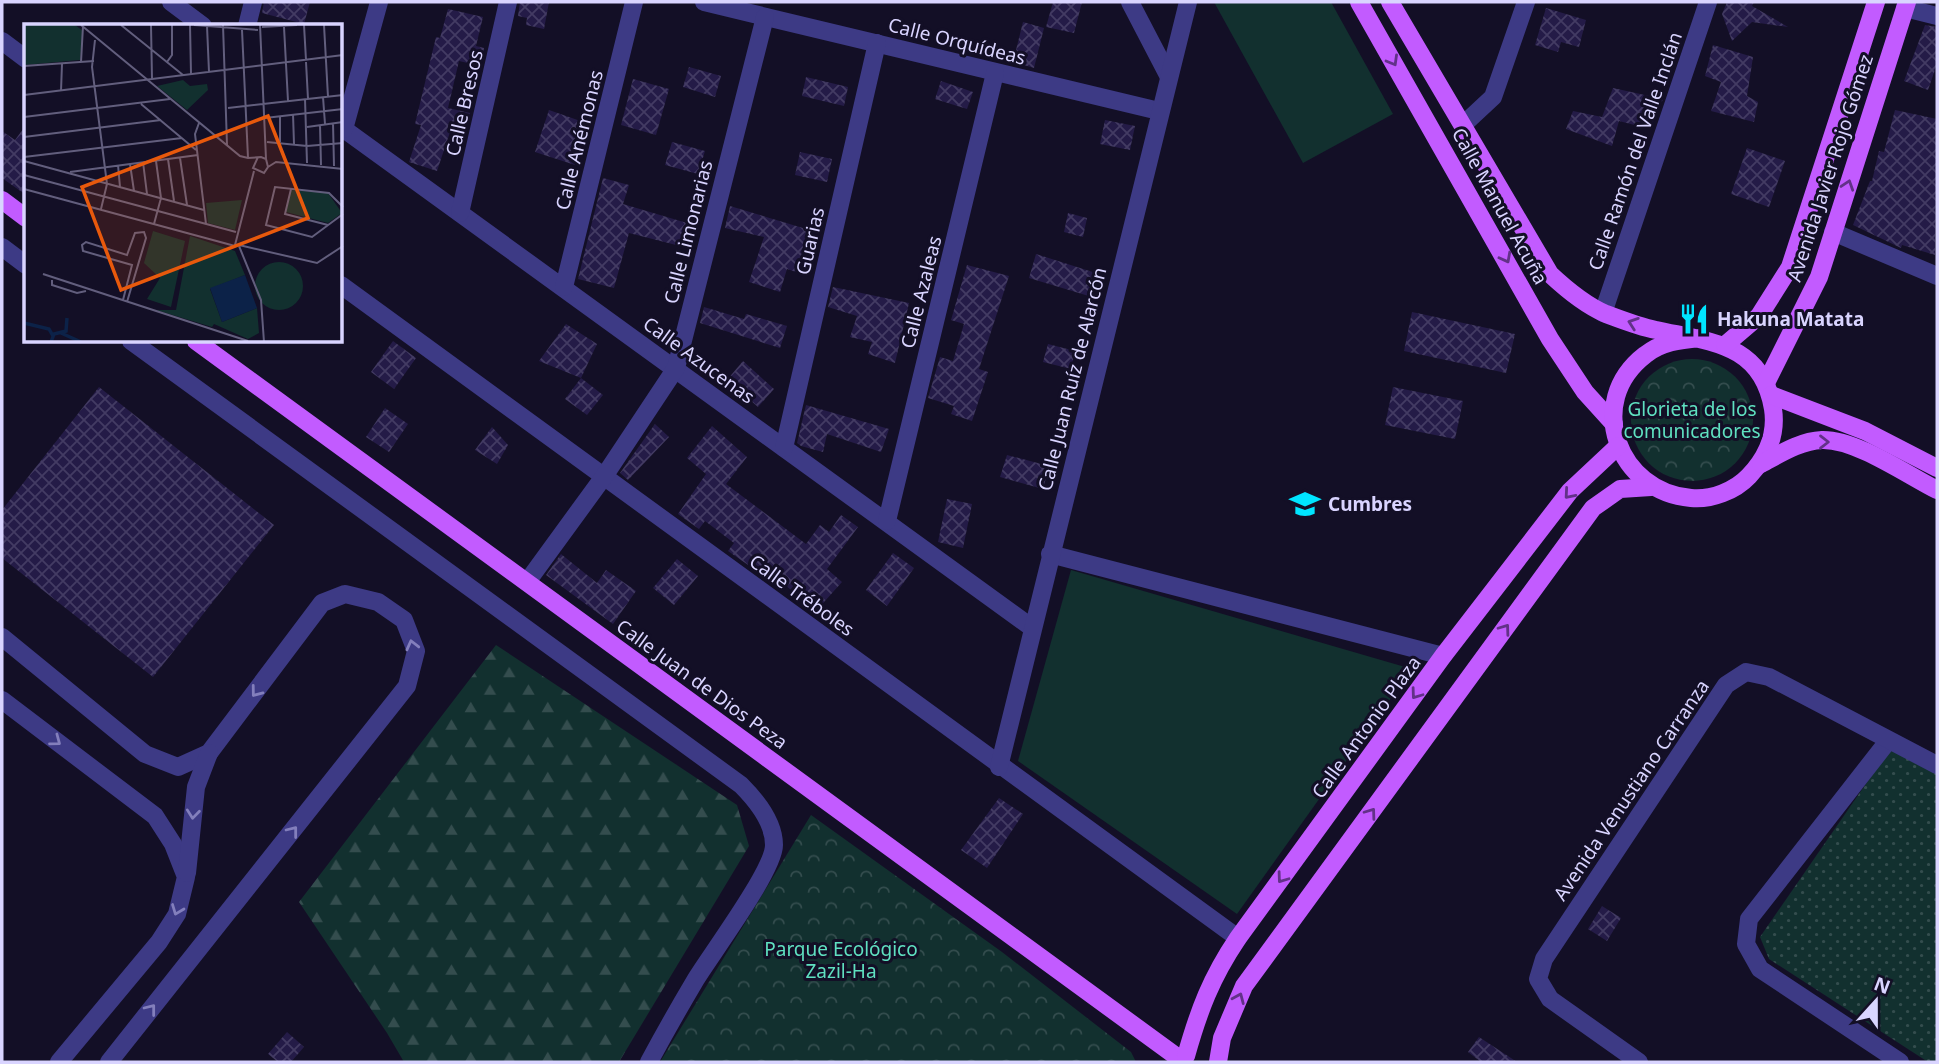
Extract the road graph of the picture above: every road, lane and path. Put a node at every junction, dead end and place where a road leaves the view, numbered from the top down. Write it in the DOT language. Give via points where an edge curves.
graph roads {
  1 [pos="171,2"];
  2 [pos="253,2"];
  3 [pos="379,2"];
  4 [pos="508,2"];
  5 [pos="634,2"];
  6 [pos="704,2"];
  7 [pos="1130,2"];
  8 [pos="1188,2"];
  9 [pos="1359,2"];
  10 [pos="1390,2"];
  11 [pos="1526,2"];
  12 [pos="1708,2"];
  13 [pos="1876,2"];
  14 [pos="1906,5"];
  15 [pos="1937,16"];
  16 [pos="765,17"];
  17 [pos="200,24"];
  18 [pos="248,24"];
  19 [pos="2,41"];
  20 [pos="877,43"];
  21 [pos="24,57"];
  22 [pos="995,73"];
  23 [pos="1168,75"];
  24 [pos="1159,111"];
  25 [pos="1464,124"];
  26 [pos="343,128"];
  27 [pos="2,200"];
  28 [pos="460,213"];
  29 [pos="24,216"];
  30 [pos="1833,232"];
  31 [pos="2,247"];
  32 [pos="24,264"];
  33 [pos="1790,267"];
  34 [pos="1937,276"];
  35 [pos="1819,277"];
  36 [pos="343,286"];
  37 [pos="564,287"];
  38 [pos="1603,313"];
  39 [pos="1700,338"];
  40 [pos="134,343"];
  41 [pos="199,343"];
  42 [pos="1725,345"];
  43 [pos="676,369"];
  44 [pos="1768,389"];
  45 [pos="1614,424"];
  46 [pos="1618,446"];
  47 [pos="784,448"];
  48 [pos="1761,464"];
  49 [pos="1937,468"];
  50 [pos="605,475"];
  51 [pos="1651,487"];
  52 [pos="1937,490"];
  53 [pos="887,521"];
  54 [pos="1050,554"];
  55 [pos="527,582"];
  56 [pos="1031,627"];
  57 [pos="2,637"];
  58 [pos="1443,656"];
  59 [pos="2,700"];
  60 [pos="1888,741"];
  61 [pos="209,754"];
  62 [pos="1937,765"];
  63 [pos="999,767"];
  64 [pos="186,877"];
  65 [pos="1238,938"];
  66 [pos="1185,1060"];
  67 [pos="59,1062"];
  68 [pos="109,1062"];
  69 [pos="649,1062"];
  70 [pos="1217,1062"];
  71 [pos="1639,1062"];
  72 [pos="1900,1062"];
  1 -- 17 [label="street"];
  2 -- 18 [label="street"];
  3 -- 26 [label="street"];
  4 -- 28 [label="street, Calle Bresos"];
  5 -- 37 [label="street, Calle Anémonas"];
  6 -- 16 [label="street, Calle Orquídeas"];
  7 -- 23 [label="street"];
  8 -- 23 [label="street, Calle Juan Ruíz de Alarcón"];
  9 -- 45 [label="main road, Calle Manuel Acuña, one-way" via="1550,339 1585,392"];
  10 -- 25 [label="main road, Calle Manuel Acuña"];
  11 -- 25 [label="street" via="1493,97"];
  12 -- 38 [label="street, Calle Ramón del Valle Inclán"];
  13 -- 33 [label="main road, Avenida Javier Rojo Gómez"];
  14 -- 15 [label="street"];
  30 -- 14 [label="main road, Avenida Javier Rojo Gómez, one-way"];
  16 -- 20 [label="street, Calle Orquídeas"];
  16 -- 43 [label="street, Calle Limonarias"];
  19 -- 21 [label="street"];
  20 -- 22 [label="street, Calle Orquídeas"];
  20 -- 47 [label="street, Guarias"];
  22 -- 24 [label="street, Calle Orquídeas"];
  22 -- 53 [label="street, Calle Azaleas"];
  23 -- 24 [label="street, Calle Juan Ruíz de Alarcón"];
  24 -- 54 [label="street, Calle Juan Ruíz de Alarcón"];
  25 -- 38 [label="main road, Calle Manuel Acuña" via="1542,264 1568,291"];
  26 -- 28 [label="street, Calle Azucenas"];
  27 -- 29 [label="main road"];
  28 -- 37 [label="street, Calle Azucenas"];
  30 -- 34 [label="street"];
  30 -- 35 [label="main road, Avenida Javier Rojo Gómez"];
  31 -- 32 [label="street"];
  33 -- 35 [label="main road"];
  33 -- 42 [label="main road, Avenida Javier Rojo Gómez" via="1759,316"];
  35 -- 44 [label="main road, Avenida Javier Rojo Gómez"];
  36 -- 50 [label="street, Calle Tréboles"];
  37 -- 43 [label="street, Calle Azucenas"];
  39 -- 38 [label="main road, Calle Manuel Acuña, one-way" via="1653,330"];
  39 -- 42 [label="main road"];
  39 -- 45 [label="main road" via="1671,341 1645,354 1626,375 1615,401"];
  40 -- 69 [label="street" via="754,798 774,848 747,904 696,979"];
  41 -- 55 [label="main road, Calle Juan de Dios Peza"];
  42 -- 44 [label="main road" via="1741,354"];
  43 -- 47 [label="street, Calle Azucenas"];
  43 -- 50 [label="street, Calle Limonarias"];
  44 -- 48 [label="main road" via="1774,419 1771,442"];
  44 -- 49 [label="main road"];
  45 -- 46 [label="main road"];
  46 -- 51 [label="main road" via="1631,469"];
  46 -- 58 [label="main road, Calle Antonio Plaza, one-way" via="1570,491"];
  47 -- 53 [label="street, Calle Azucenas"];
  48 -- 51 [label="main road" via="1744,482 1710,496 1674,497"];
  48 -- 52 [label="main road, one-way" via="1797,445 1822,440 1844,443"];
  50 -- 55 [label="street, Calle Limonarias"];
  50 -- 63 [label="street, Calle Tréboles"];
  70 -- 51 [label="main road, one-way" via="1244,986 1593,508 1620,489"];
  53 -- 56 [label="street, Calle Azucenas"];
  54 -- 56 [label="street, Calle Juan Ruíz de Alarcón"];
  54 -- 58 [label="street"];
  55 -- 66 [label="main road, Calle Juan de Dios Peza"];
  56 -- 63 [label="street, Calle Juan Ruíz de Alarcón"];
  57 -- 61 [label="street" via="145,754 178,767"];
  58 -- 65 [label="main road, Calle Antonio Plaza, one-way"];
  59 -- 64 [label="street, one-way" via="155,816"];
  60 -- 62 [label="street, Avenida Venustiano Carranza"];
  60 -- 71 [label="street, Avenida Venustiano Carranza" via="1769,677 1746,672 1726,685 1544,959 1538,979 1550,999"];
  60 -- 72 [label="street" via="1749,919 1746,944 1760,969"];
  61 -- 64 [label="street, one-way" via="196,787"];
  68 -- 61 [label="street, one-way" via="407,686 416,652 404,620 379,601 345,594 322,603"];
  63 -- 65 [label="street, Calle Tréboles"];
  64 -- 67 [label="street, one-way" via="177,914 159,942"];
  65 -- 66 [label="main road, Calle Antonio Plaza" via="1202,1000"];
  66 -- 70 [label="main road" via="1202,1049"];
}
